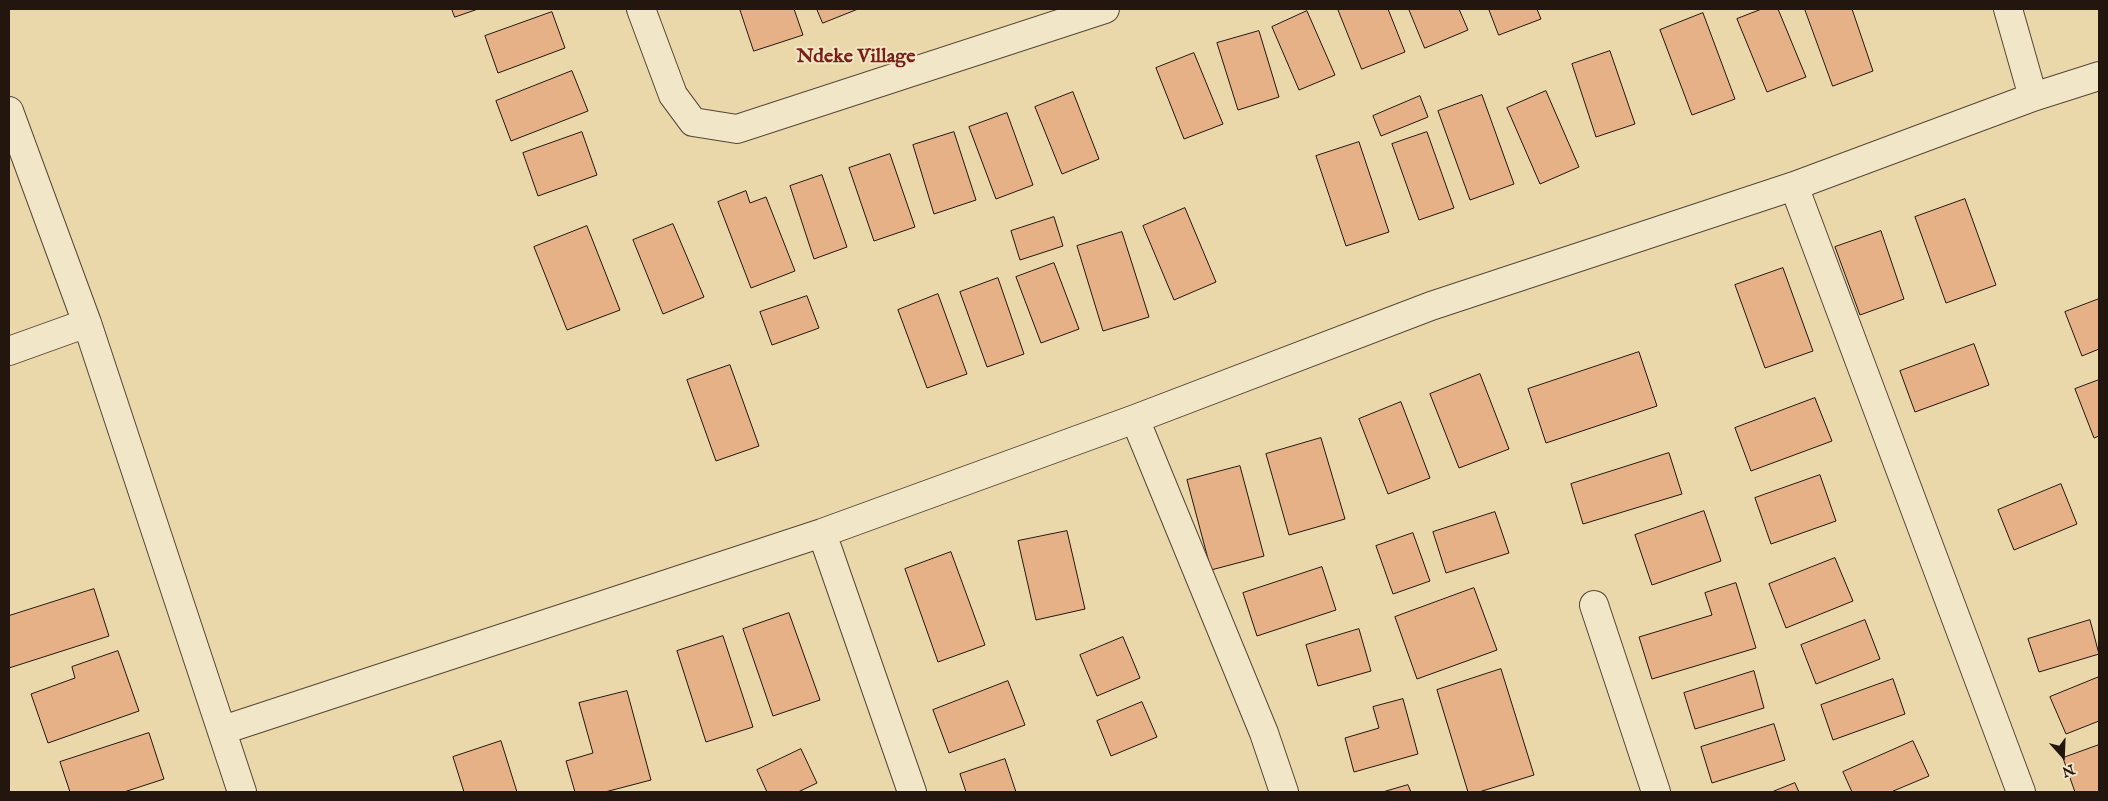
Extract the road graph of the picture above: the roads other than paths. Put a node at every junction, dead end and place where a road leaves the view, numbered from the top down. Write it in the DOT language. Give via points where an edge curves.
graph roads {
  1 [pos="641,9"];
  2 [pos="1105,9"];
  3 [pos="2008,9"];
  4 [pos="2099,76"];
  5 [pos="2033,97"];
  6 [pos="10,119"];
  7 [pos="1794,186"];
  8 [pos="87,323"];
  9 [pos="9,350"];
  10 [pos="1135,419"];
  11 [pos="822,533"];
  12 [pos="1594,605"];
  13 [pos="222,730"];
  14 [pos="242,792"];
  15 [pos="912,792"];
  16 [pos="1284,792"];
  17 [pos="1656,792"];
  18 [pos="2021,792"];
  1 -- 2 [label="street" via="673,95 694,122 737,130"];
  3 -- 5 [label="street"];
  4 -- 5 [label="street"];
  5 -- 7 [label="street"];
  6 -- 8 [label="street"];
  7 -- 10 [label="street" via="1431,306"];
  7 -- 18 [label="street"];
  8 -- 9 [label="street"];
  8 -- 13 [label="street"];
  10 -- 11 [label="street"];
  10 -- 16 [label="street" via="1264,733"];
  11 -- 13 [label="street"];
  11 -- 15 [label="street"];
  12 -- 17 [label="street"];
  13 -- 14 [label="street"];
}
